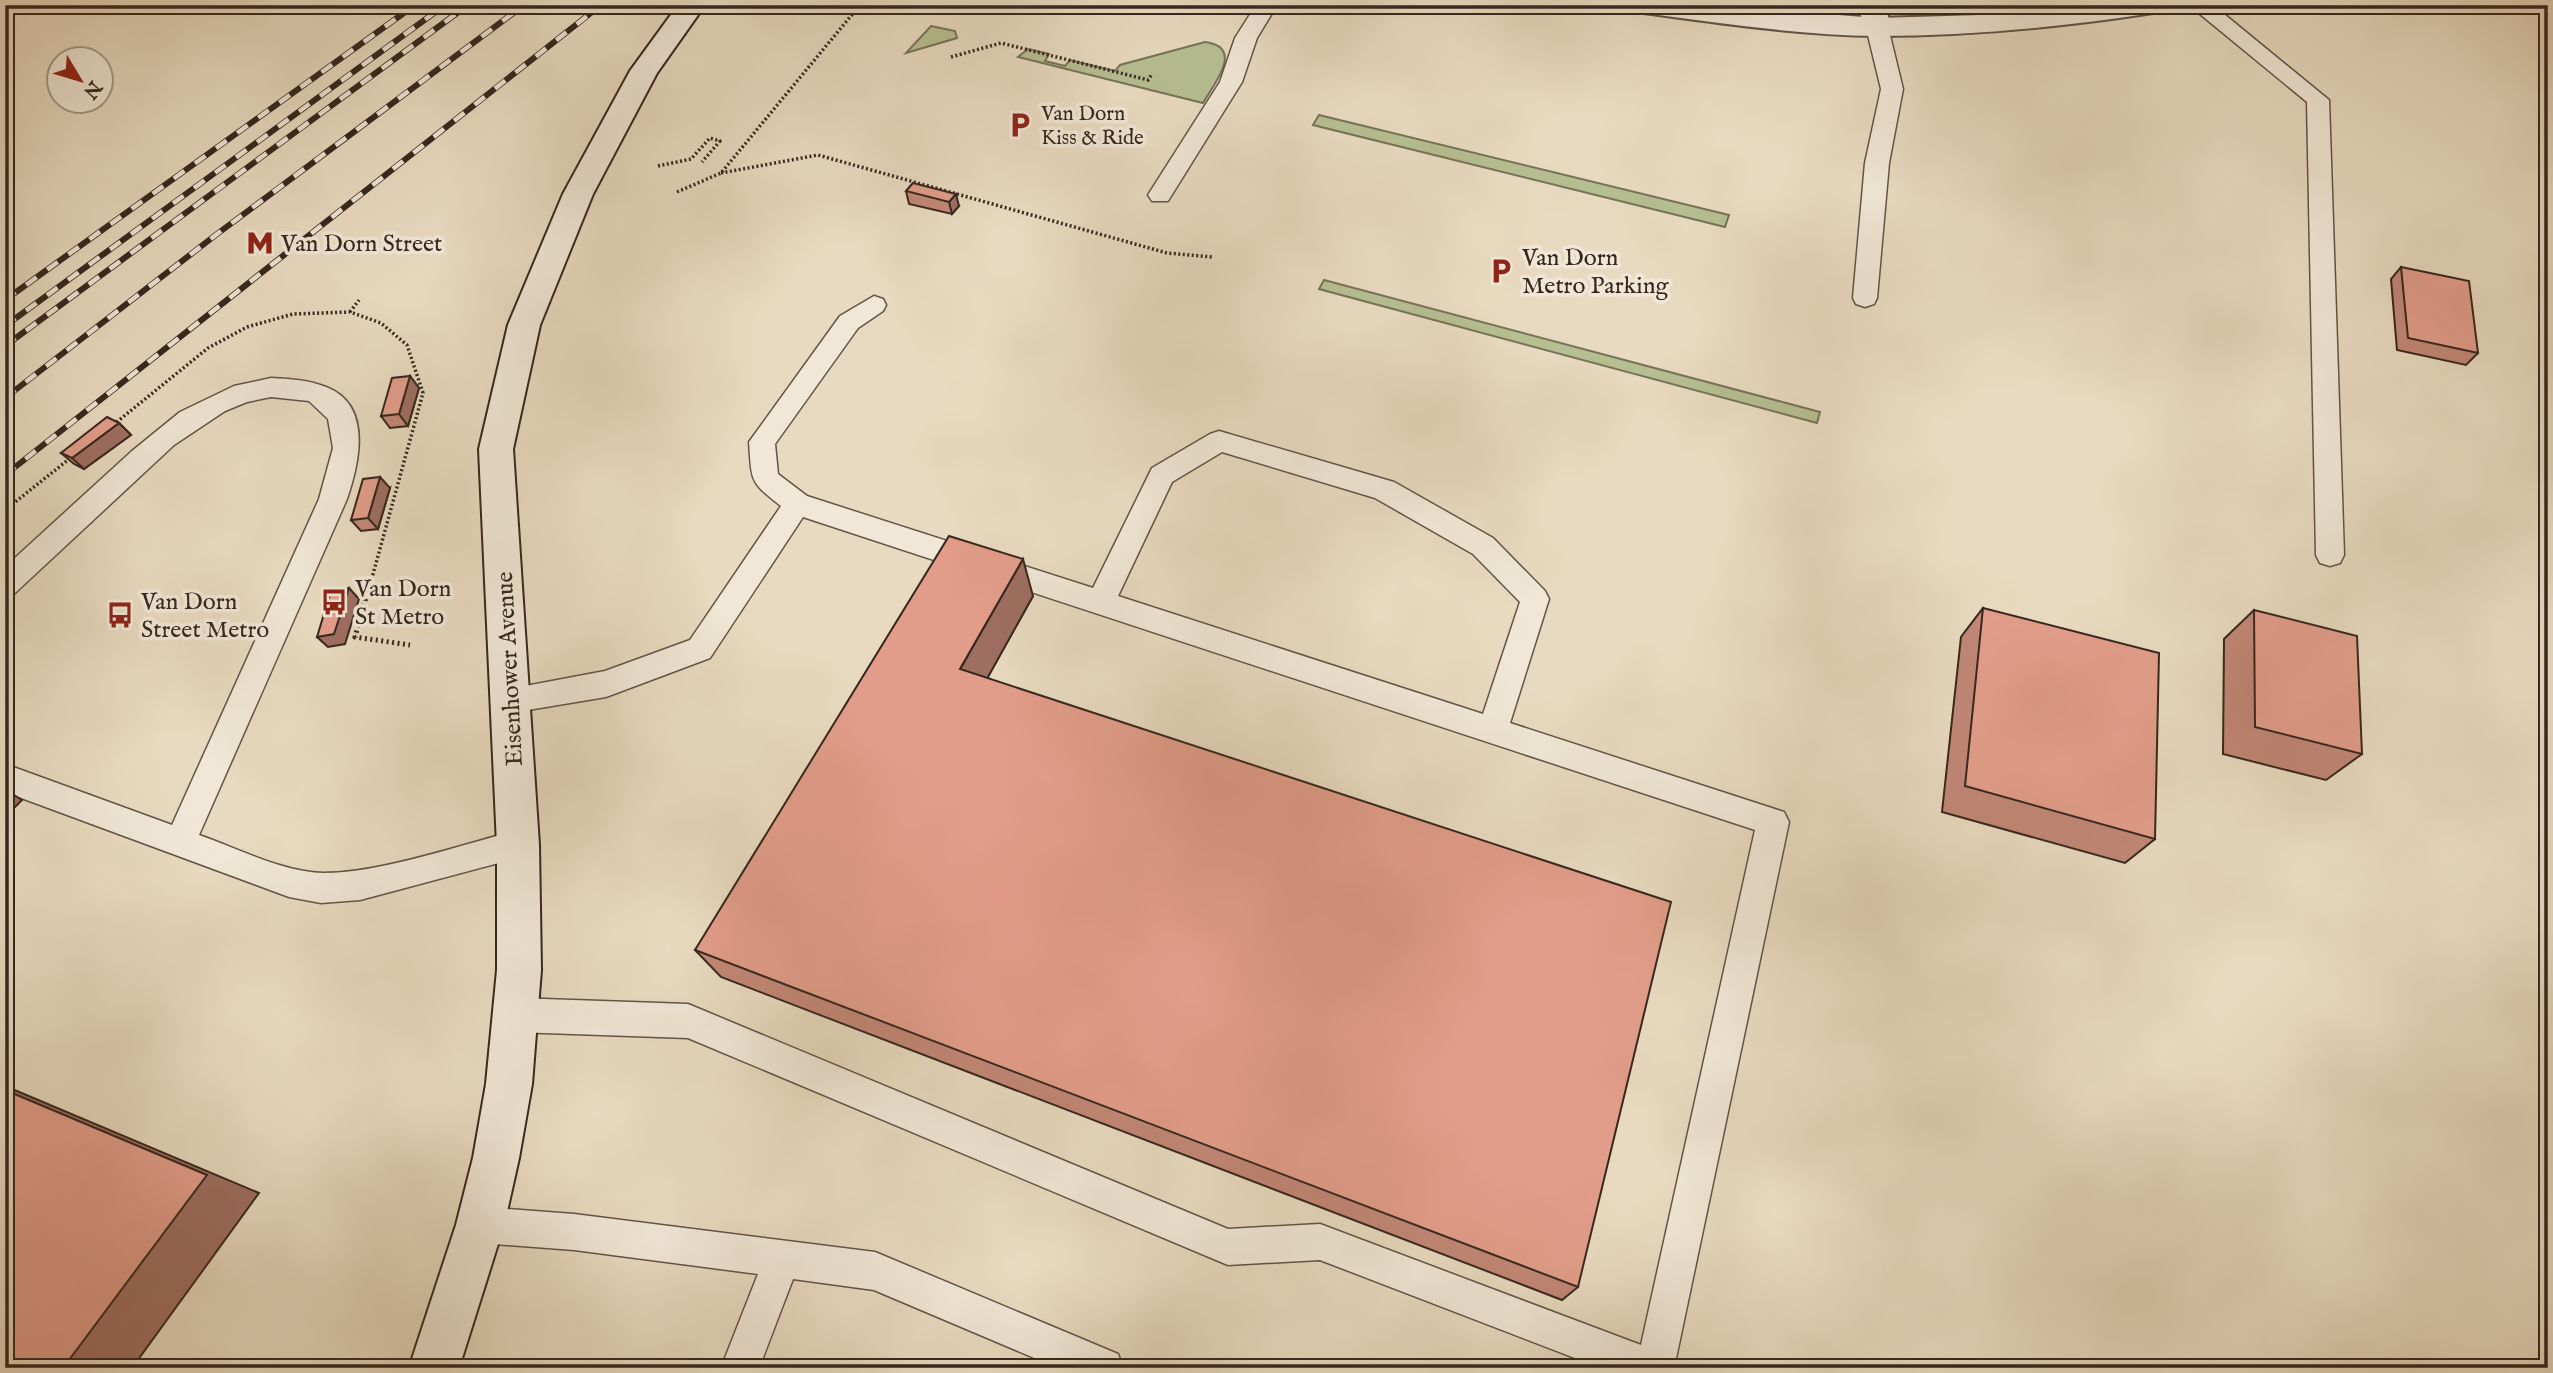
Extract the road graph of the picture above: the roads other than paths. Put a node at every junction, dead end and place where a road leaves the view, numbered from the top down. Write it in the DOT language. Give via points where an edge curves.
graph roads {
  1 [pos="692,5"];
  2 [pos="1267,5"];
  3 [pos="1643,5"];
  4 [pos="2153,5"];
  5 [pos="2199,5"];
  6 [pos="1874,16"];
  7 [pos="1160,195"];
  8 [pos="1864,298"];
  9 [pos="874,305"];
  10 [pos="797,504"];
  11 [pos="2330,555"];
  12 [pos="5,585"];
  13 [pos="1101,601"];
  14 [pos="510,700"];
  15 [pos="1493,730"];
  16 [pos="5,778"];
  17 [pos="180,842"];
  18 [pos="518,845"];
  19 [pos="515,1015"];
  20 [pos="480,1225"];
  21 [pos="782,1260"];
  22 [pos="434,1368"];
  23 [pos="740,1368"];
  24 [pos="1104,1368"];
  25 [pos="1653,1368"];
  1 -- 14 [label="main road, Eisenhower Avenue" via="644,71 578,194 524,325 509,382 496,449"];
  2 -- 7 [label="lane" via="1246,38 1231,82"];
  3 -- 6 [label="main road" via="1744,18"];
  4 -- 6 [label="main road" via="1982,23"];
  5 -- 11 [label="lane" via="2318,100"];
  6 -- 8 [label="lane" via="1892,89 1877,163"];
  9 -- 10 [label="lane" via="849,322 762,442 765,479"];
  10 -- 13 [label="lane"];
  10 -- 14 [label="lane" via="700,649 606,684"];
  12 -- 17 [label="lane" via="155,446 226,400 273,387 296,388 322,394 342,414 348,433 345,465 333,499"];
  13 -- 15 [label="lane"];
  13 -- 15 [label="lane" via="1162,475 1219,441 1384,490 1483,546 1535,599"];
  14 -- 18 [label="main road, Eisenhower Avenue"];
  15 -- 25 [label="lane" via="1773,822"];
  16 -- 17 [label="lane"];
  17 -- 18 [label="lane" via="289,882 321,888 360,885"];
  18 -- 19 [label="main road, Eisenhower Avenue"];
  19 -- 20 [label="main road, Eisenhower Avenue" via="509,1084"];
  19 -- 25 [label="lane" via="688,1021 1228,1247 1320,1242"];
  20 -- 21 [label="lane" via="573,1232"];
  20 -- 22 [label="main road, Eisenhower Avenue"];
  21 -- 23 [label="lane"];
  21 -- 24 [label="lane" via="875,1271"];
}
